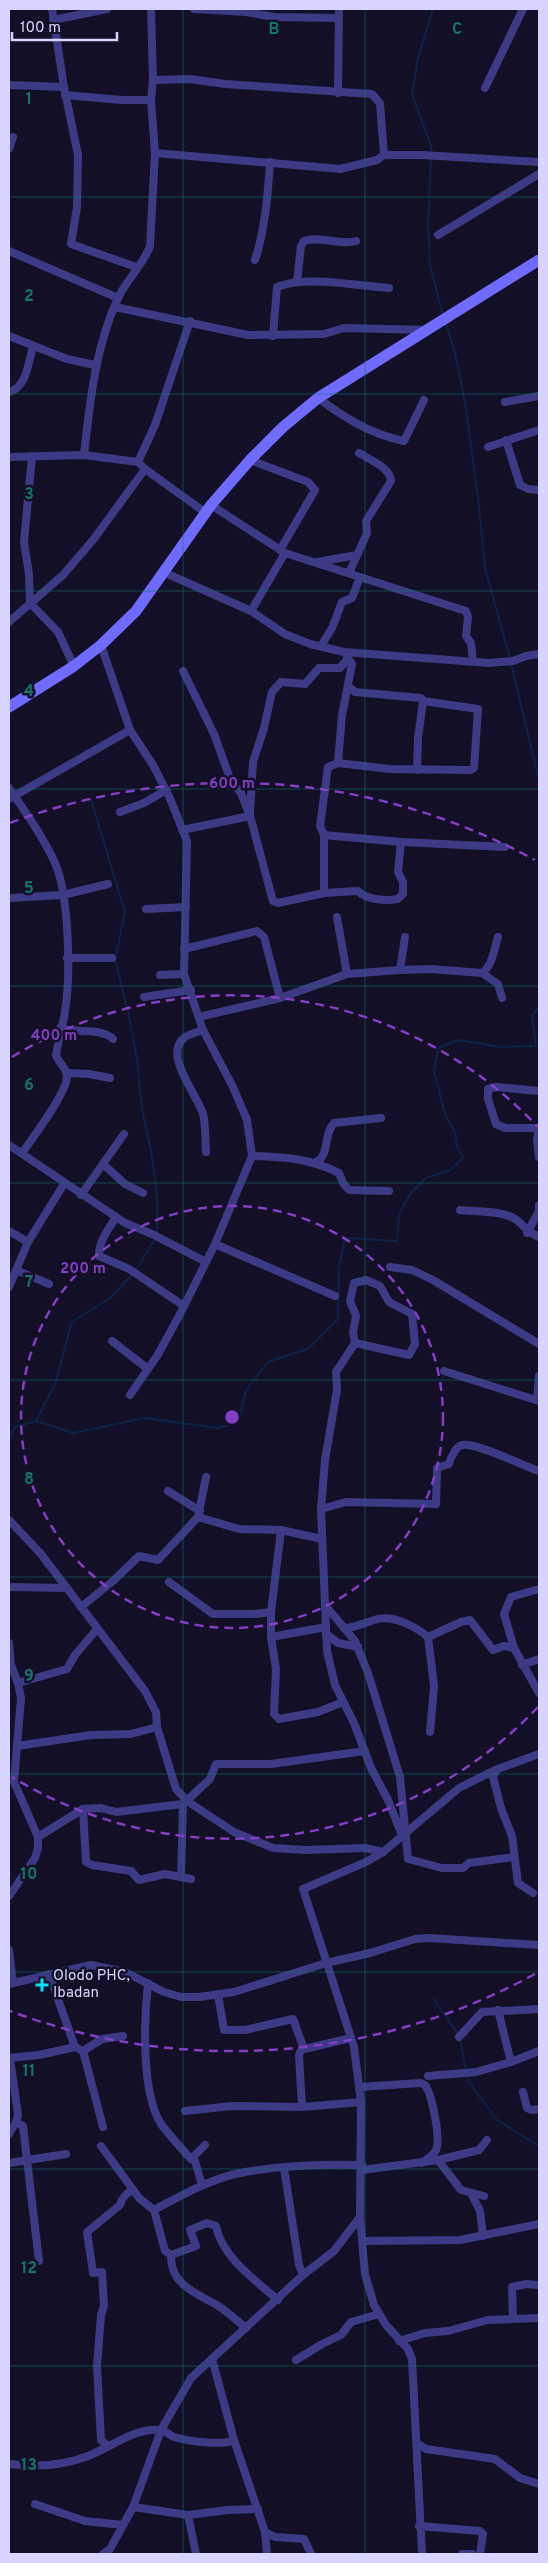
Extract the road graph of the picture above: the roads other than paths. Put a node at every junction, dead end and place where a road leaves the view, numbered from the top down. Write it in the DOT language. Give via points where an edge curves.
graph roads {
  1 [pos="52,9"];
  2 [pos="107,9"];
  3 [pos="151,9"];
  4 [pos="194,9"];
  5 [pos="339,9"];
  6 [pos="523,9"];
  7 [pos="339,18"];
  8 [pos="53,20"];
  9 [pos="153,80"];
  10 [pos="9,85"];
  11 [pos="485,88"];
  12 [pos="64,91"];
  13 [pos="338,93"];
  14 [pos="151,100"];
  15 [pos="13,137"];
  16 [pos="9,149"];
  17 [pos="155,153"];
  18 [pos="384,155"];
  19 [pos="270,162"];
  20 [pos="539,162"];
  21 [pos="539,174"];
  22 [pos="438,235"];
  23 [pos="356,242"];
  24 [pos="9,250"];
  25 [pos="254,260"];
  26 [pos="539,260"];
  27 [pos="136,267"];
  28 [pos="297,282"];
  29 [pos="389,288"];
  30 [pos="118,298"];
  31 [pos="115,307"];
  32 [pos="190,321"];
  33 [pos="433,328"];
  34 [pos="9,336"];
  35 [pos="273,336"];
  36 [pos="33,347"];
  37 [pos="95,365"];
  38 [pos="9,392"];
  39 [pos="539,396"];
  40 [pos="318,398"];
  41 [pos="424,400"];
  42 [pos="505,402"];
  43 [pos="539,430"];
  44 [pos="506,440"];
  45 [pos="488,447"];
  46 [pos="359,453"];
  47 [pos="84,455"];
  48 [pos="32,456"];
  49 [pos="9,458"];
  50 [pos="250,460"];
  51 [pos="138,462"];
  52 [pos="145,469"];
  53 [pos="539,490"];
  54 [pos="208,509"];
  55 [pos="283,552"];
  56 [pos="357,555"];
  57 [pos="313,562"];
  58 [pos="163,572"];
  59 [pos="349,574"];
  60 [pos="360,577"];
  61 [pos="30,603"];
  62 [pos="251,611"];
  63 [pos="9,622"];
  64 [pos="101,645"];
  65 [pos="321,646"];
  66 [pos="539,654"];
  67 [pos="346,656"];
  68 [pos="473,661"];
  69 [pos="74,666"];
  70 [pos="183,670"];
  71 [pos="348,686"];
  72 [pos="424,701"];
  73 [pos="9,707"];
  74 [pos="130,730"];
  75 [pos="338,763"];
  76 [pos="417,770"];
  77 [pos="9,788"];
  78 [pos="166,790"];
  79 [pos="11,798"];
  80 [pos="120,812"];
  81 [pos="250,816"];
  82 [pos="182,830"];
  83 [pos="324,835"];
  84 [pos="401,842"];
  85 [pos="506,847"];
  86 [pos="108,884"];
  87 [pos="324,893"];
  88 [pos="63,895"];
  89 [pos="9,898"];
  90 [pos="186,907"];
  91 [pos="146,909"];
  92 [pos="337,917"];
  93 [pos="405,937"];
  94 [pos="498,937"];
  95 [pos="184,949"];
  96 [pos="67,958"];
  97 [pos="112,958"];
  98 [pos="400,970"];
  99 [pos="482,973"];
  100 [pos="184,974"];
  101 [pos="347,974"];
  102 [pos="160,975"];
  103 [pos="191,990"];
  104 [pos="144,997"];
  105 [pos="280,998"];
  106 [pos="502,998"];
  107 [pos="199,1018"];
  108 [pos="60,1028"];
  109 [pos="203,1030"];
  110 [pos="113,1039"];
  111 [pos="67,1074"];
  112 [pos="110,1078"];
  113 [pos="539,1091"];
  114 [pos="381,1118"];
  115 [pos="539,1128"];
  116 [pos="124,1134"];
  117 [pos="9,1145"];
  118 [pos="206,1152"];
  119 [pos="22,1153"];
  120 [pos="252,1156"];
  121 [pos="539,1157"];
  122 [pos="316,1162"];
  123 [pos="103,1164"];
  124 [pos="64,1184"];
  125 [pos="389,1191"];
  126 [pos="143,1193"];
  127 [pos="81,1195"];
  128 [pos="539,1205"];
  129 [pos="460,1210"];
  130 [pos="116,1217"];
  131 [pos="9,1231"];
  132 [pos="527,1232"];
  133 [pos="539,1238"];
  134 [pos="28,1242"];
  135 [pos="215,1244"];
  136 [pos="206,1262"];
  137 [pos="390,1267"];
  138 [pos="16,1270"];
  139 [pos="49,1284"];
  140 [pos="9,1287"];
  141 [pos="335,1296"];
  142 [pos="184,1306"];
  143 [pos="112,1341"];
  144 [pos="355,1343"];
  145 [pos="539,1344"];
  146 [pos="148,1368"];
  147 [pos="444,1372"];
  148 [pos="539,1376"];
  149 [pos="130,1395"];
  150 [pos="538,1401"];
  151 [pos="539,1471"];
  152 [pos="206,1477"];
  153 [pos="168,1491"];
  154 [pos="322,1509"];
  155 [pos="199,1514"];
  156 [pos="9,1520"];
  157 [pos="281,1530"];
  158 [pos="322,1539"];
  159 [pos="169,1582"];
  160 [pos="9,1588"];
  161 [pos="67,1588"];
  162 [pos="539,1589"];
  163 [pos="325,1605"];
  164 [pos="81,1607"];
  165 [pos="271,1612"];
  166 [pos="344,1628"];
  167 [pos="97,1629"];
  168 [pos="326,1631"];
  169 [pos="271,1636"];
  170 [pos="428,1637"];
  171 [pos="9,1643"];
  172 [pos="358,1647"];
  173 [pos="514,1648"];
  174 [pos="539,1659"];
  175 [pos="10,1665"];
  176 [pos="522,1665"];
  177 [pos="18,1683"];
  178 [pos="539,1693"];
  179 [pos="343,1702"];
  180 [pos="157,1727"];
  181 [pos="430,1732"];
  182 [pos="17,1746"];
  183 [pos="364,1751"];
  184 [pos="539,1754"];
  185 [pos="497,1770"];
  186 [pos="185,1803"];
  187 [pos="83,1809"];
  188 [pos="404,1834"];
  189 [pos="38,1837"];
  190 [pos="383,1852"];
  191 [pos="514,1857"];
  192 [pos="181,1877"];
  193 [pos="191,1879"];
  194 [pos="532,1893"];
  195 [pos="9,1895"];
  196 [pos="539,1945"];
  197 [pos="9,1950"];
  198 [pos="326,1963"];
  199 [pos="49,1974"];
  200 [pos="148,1983"];
  201 [pos="11,1984"];
  202 [pos="218,1994"];
  203 [pos="539,2009"];
  204 [pos="498,2010"];
  205 [pos="123,2036"];
  206 [pos="459,2037"];
  207 [pos="351,2038"];
  208 [pos="75,2047"];
  209 [pos="302,2048"];
  210 [pos="83,2051"];
  211 [pos="539,2051"];
  212 [pos="10,2058"];
  213 [pos="511,2062"];
  214 [pos="428,2076"];
  215 [pos="359,2088"];
  216 [pos="523,2092"];
  217 [pos="361,2102"];
  218 [pos="302,2107"];
  219 [pos="539,2108"];
  220 [pos="186,2111"];
  221 [pos="16,2122"];
  222 [pos="103,2127"];
  223 [pos="9,2134"];
  224 [pos="487,2140"];
  225 [pos="205,2145"];
  226 [pos="101,2146"];
  227 [pos="436,2149"];
  228 [pos="66,2154"];
  229 [pos="191,2159"];
  230 [pos="439,2160"];
  231 [pos="28,2161"];
  232 [pos="422,2162"];
  233 [pos="9,2163"];
  234 [pos="362,2167"];
  235 [pos="284,2168"];
  236 [pos="202,2186"];
  237 [pos="134,2191"];
  238 [pos="472,2194"];
  239 [pos="484,2196"];
  240 [pos="154,2210"];
  241 [pos="360,2216"];
  242 [pos="539,2224"];
  243 [pos="483,2236"];
  244 [pos="364,2241"];
  245 [pos="171,2255"];
  246 [pos="39,2261"];
  247 [pos="303,2275"];
  248 [pos="539,2285"];
  249 [pos="278,2300"];
  250 [pos="379,2314"];
  251 [pos="539,2318"];
  252 [pos="512,2319"];
  253 [pos="246,2328"];
  254 [pos="399,2341"];
  255 [pos="212,2359"];
  256 [pos="296,2360"];
  257 [pos="161,2430"];
  258 [pos="234,2440"];
  259 [pos="418,2444"];
  260 [pos="108,2445"];
  261 [pos="9,2464"];
  262 [pos="539,2484"];
  263 [pos="35,2504"];
  264 [pos="133,2508"];
  265 [pos="258,2509"];
  266 [pos="188,2515"];
  267 [pos="123,2525"];
  268 [pos="419,2526"];
  269 [pos="265,2532"];
  270 [pos="104,2554"];
  271 [pos="196,2554"];
  272 [pos="267,2554"];
  273 [pos="311,2554"];
  274 [pos="422,2554"];
  275 [pos="462,2554"];
  276 [pos="472,2554"];
  277 [pos="480,2554"];
  1 -- 8 [label="street"];
  2 -- 8 [label="street"];
  3 -- 9 [label="street"];
  4 -- 7 [label="street" via="274,17"];
  5 -- 7 [label="street"];
  6 -- 11 [label="street"];
  7 -- 13 [label="street"];
  8 -- 12 [label="street"];
  9 -- 13 [label="street" via="190,80"];
  9 -- 14 [label="street"];
  10 -- 12 [label="street"];
  12 -- 14 [label="street" via="121,100"];
  12 -- 27 [label="street" via="79,174 70,244"];
  13 -- 18 [label="street" via="364,92 377,99 381,110"];
  14 -- 17 [label="street"];
  15 -- 16 [label="street"];
  17 -- 19 [label="street"];
  17 -- 27 [label="street" via="150,246"];
  18 -- 19 [label="street" via="377,160 340,169"];
  18 -- 20 [label="street"];
  19 -- 25 [label="street" via="260,239"];
  21 -- 22 [label="street"];
  23 -- 28 [label="street" via="304,241 300,246"];
  24 -- 30 [label="street"];
  26 -- 33 [label="street"];
  27 -- 30 [label="street"];
  28 -- 29 [label="street"];
  28 -- 35 [label="street" via="275,289"];
  30 -- 31 [label="street"];
  31 -- 32 [label="street"];
  31 -- 37 [label="street"];
  32 -- 35 [label="street" via="248,335"];
  32 -- 51 [label="street" via="155,425"];
  33 -- 35 [label="street" via="344,328 324,334"];
  33 -- 40 [label="street"];
  34 -- 36 [label="street"];
  36 -- 37 [label="street"];
  36 -- 38 [label="street" via="22,384"];
  37 -- 47 [label="street"];
  39 -- 42 [label="street"];
  40 -- 41 [label="street" via="352,423 381,436 404,441"];
  40 -- 50 [label="street"];
  43 -- 44 [label="street"];
  44 -- 45 [label="street"];
  44 -- 53 [label="street" via="520,485"];
  46 -- 56 [label="street" via="384,467 391,481 366,521 366,533"];
  47 -- 48 [label="street"];
  47 -- 51 [label="street"];
  48 -- 49 [label="street"];
  48 -- 61 [label="street" via="24,542"];
  50 -- 54 [label="street"];
  50 -- 55 [label="street" via="308,482 315,490"];
  51 -- 52 [label="street"];
  52 -- 54 [label="street"];
  52 -- 61 [label="street" via="63,575"];
  54 -- 55 [label="street"];
  54 -- 58 [label="street"];
  55 -- 57 [label="street"];
  55 -- 62 [label="street"];
  56 -- 57 [label="street"];
  56 -- 59 [label="street"];
  57 -- 59 [label="street"];
  58 -- 62 [label="street"];
  58 -- 64 [label="street" via="136,611"];
  59 -- 60 [label="street"];
  60 -- 65 [label="street" via="352,598 342,602"];
  60 -- 68 [label="street" via="466,611 466,636 471,643"];
  61 -- 63 [label="street"];
  61 -- 69 [label="street" via="58,632"];
  62 -- 65 [label="street" via="285,634"];
  64 -- 69 [label="street"];
  64 -- 74 [label="street"];
  65 -- 67 [label="street"];
  66 -- 68 [label="street" via="516,660"];
  67 -- 68 [label="street"];
  67 -- 71 [label="street" via="352,664"];
  67 -- 81 [label="street" via="340,668 319,668 305,684 280,682 272,692 252,762"];
  69 -- 73 [label="street"];
  70 -- 81 [label="street" via="214,734 231,781 241,793"];
  71 -- 72 [label="street" via="355,692 419,697"];
  71 -- 75 [label="street"];
  72 -- 76 [label="street"];
  72 -- 76 [label="street" via="478,709 474,768"];
  74 -- 78 [label="street"];
  74 -- 79 [label="street"];
  75 -- 76 [label="street"];
  75 -- 83 [label="street" via="328,767 320,826"];
  77 -- 79 [label="street"];
  78 -- 80 [label="street"];
  78 -- 82 [label="street"];
  79 -- 88 [label="street" via="44,840 56,864"];
  81 -- 82 [label="street"];
  81 -- 87 [label="street" via="273,901 286,902"];
  82 -- 90 [label="street" via="188,853"];
  83 -- 84 [label="street"];
  83 -- 87 [label="street"];
  84 -- 85 [label="street"];
  84 -- 87 [label="street" via="398,872 403,882 402,897 392,900 376,898 358,891"];
  86 -- 88 [label="street"];
  88 -- 89 [label="street"];
  88 -- 96 [label="street"];
  90 -- 91 [label="street"];
  90 -- 95 [label="street"];
  92 -- 101 [label="street"];
  93 -- 98 [label="street"];
  94 -- 99 [label="street" via="492,958"];
  95 -- 100 [label="street"];
  95 -- 105 [label="street" via="250,932 262,933"];
  96 -- 97 [label="street"];
  96 -- 108 [label="street" via="65,1012"];
  98 -- 99 [label="street"];
  98 -- 101 [label="street"];
  99 -- 106 [label="street" via="498,984"];
  100 -- 102 [label="street"];
  100 -- 103 [label="street"];
  101 -- 105 [label="street"];
  103 -- 104 [label="street"];
  103 -- 107 [label="street"];
  105 -- 107 [label="street"];
  107 -- 109 [label="street"];
  108 -- 110 [label="street" via="104,1034"];
  108 -- 111 [label="street" via="56,1056"];
  109 -- 118 [label="street" via="185,1037 178,1045 176,1056 203,1115"];
  109 -- 120 [label="street" via="248,1120"];
  111 -- 112 [label="street"];
  111 -- 119 [label="street" via="65,1086"];
  113 -- 115 [label="street" via="488,1089 496,1124 505,1128"];
  114 -- 122 [label="street" via="334,1123 328,1128 324,1156"];
  115 -- 121 [label="street"];
  116 -- 123 [label="street"];
  117 -- 119 [label="street"];
  119 -- 124 [label="street"];
  120 -- 122 [label="street"];
  120 -- 135 [label="street"];
  122 -- 125 [label="street" via="339,1173 349,1190"];
  123 -- 126 [label="street" via="125,1184"];
  123 -- 127 [label="street"];
  124 -- 127 [label="street"];
  124 -- 134 [label="street"];
  127 -- 130 [label="street"];
  128 -- 132 [label="street"];
  129 -- 132 [label="street" via="502,1215 517,1220"];
  130 -- 136 [label="street"];
  130 -- 142 [label="street" via="99,1248 99,1256 129,1269"];
  131 -- 134 [label="street"];
  132 -- 133 [label="street"];
  134 -- 138 [label="street"];
  135 -- 136 [label="street"];
  135 -- 141 [label="street"];
  136 -- 142 [label="street"];
  137 -- 145 [label="street" via="412,1270 434,1280"];
  138 -- 139 [label="street"];
  138 -- 140 [label="street"];
  142 -- 146 [label="street"];
  143 -- 146 [label="street"];
  144 -- 144 [label="street" via="405,1356 412,1352 415,1344 412,1314 389,1302 380,1286 366,1280 354,1283 350,1302 356,1316"];
  144 -- 154 [label="street" via="336,1372 337,1390 325,1460"];
  146 -- 149 [label="street"];
  147 -- 150 [label="street"];
  148 -- 150 [label="street"];
  151 -- 154 [label="street" via="462,1444 450,1464 437,1468 436,1504 346,1502"];
  152 -- 155 [label="street"];
  153 -- 155 [label="street"];
  154 -- 158 [label="street"];
  155 -- 157 [label="street" via="239,1529"];
  155 -- 164 [label="street" via="158,1560 136,1559"];
  156 -- 161 [label="street"];
  157 -- 158 [label="street"];
  157 -- 165 [label="street"];
  158 -- 163 [label="street"];
  159 -- 165 [label="street" via="213,1614"];
  160 -- 161 [label="street"];
  161 -- 164 [label="street"];
  162 -- 173 [label="street" via="511,1597 504,1614"];
  163 -- 166 [label="street"];
  163 -- 168 [label="street"];
  164 -- 167 [label="street"];
  165 -- 169 [label="street"];
  166 -- 170 [label="street" via="390,1618 420,1630"];
  166 -- 172 [label="street"];
  167 -- 177 [label="street" via="67,1669"];
  167 -- 180 [label="street" via="145,1691 156,1712"];
  168 -- 169 [label="street"];
  168 -- 172 [label="street" via="338,1643"];
  168 -- 179 [label="street" via="330,1669"];
  169 -- 179 [label="street" via="276,1669 274,1714 278,1718 318,1712"];
  170 -- 173 [label="street" via="470,1620 493,1650 504,1646"];
  170 -- 181 [label="street" via="434,1686"];
  171 -- 175 [label="street"];
  172 -- 188 [label="street" via="400,1777"];
  173 -- 176 [label="street"];
  174 -- 176 [label="street"];
  175 -- 177 [label="street"];
  176 -- 178 [label="street"];
  177 -- 182 [label="street" via="21,1698"];
  179 -- 183 [label="street"];
  180 -- 182 [label="street" via="131,1734 92,1735"];
  180 -- 186 [label="street" via="176,1789"];
  182 -- 189 [label="street" via="14,1782"];
  183 -- 186 [label="street" via="271,1764 219,1764 210,1779"];
  183 -- 188 [label="street"];
  184 -- 185 [label="street"];
  185 -- 188 [label="street" via="459,1788"];
  185 -- 191 [label="street" via="493,1777 512,1836"];
  186 -- 187 [label="street" via="116,1812 101,1808"];
  186 -- 190 [label="street" via="234,1832 273,1848 365,1848"];
  186 -- 192 [label="street"];
  187 -- 189 [label="street"];
  187 -- 192 [label="street" via="86,1862 131,1871 139,1880 165,1874"];
  188 -- 190 [label="street"];
  188 -- 191 [label="street" via="408,1859 442,1868 463,1868 469,1863"];
  189 -- 195 [label="street" via="35,1858"];
  190 -- 198 [label="street" via="303,1889"];
  191 -- 194 [label="street" via="520,1886"];
  192 -- 193 [label="street"];
  196 -- 198 [label="street" via="415,1939"];
  197 -- 201 [label="street"];
  198 -- 202 [label="street"];
  198 -- 207 [label="street"];
  199 -- 200 [label="street" via="91,1965 125,1972"];
  199 -- 201 [label="street"];
  199 -- 208 [label="street"];
  200 -- 202 [label="street" via="181,1997"];
  200 -- 229 [label="street" via="144,2017 151,2097 160,2123"];
  202 -- 209 [label="street" via="224,2030 246,2030 293,2019"];
  203 -- 204 [label="street"];
  204 -- 206 [label="street" via="482,2012"];
  204 -- 213 [label="street"];
  205 -- 210 [label="street" via="102,2039"];
  207 -- 209 [label="street" via="308,2050"];
  207 -- 215 [label="street"];
  208 -- 210 [label="street"];
  208 -- 212 [label="street"];
  209 -- 218 [label="street" via="299,2055"];
  210 -- 222 [label="street"];
  211 -- 213 [label="street"];
  212 -- 221 [label="street" via="18,2115"];
  213 -- 214 [label="street" via="476,2072"];
  215 -- 217 [label="street"];
  215 -- 227 [label="street" via="425,2085 436,2122"];
  216 -- 219 [label="street" via="527,2108"];
  217 -- 218 [label="street"];
  217 -- 234 [label="street"];
  218 -- 220 [label="street" via="232,2106"];
  221 -- 223 [label="street"];
  221 -- 231 [label="street" via="23,2126"];
  224 -- 230 [label="street" via="479,2150"];
  225 -- 229 [label="street"];
  226 -- 237 [label="street"];
  227 -- 230 [label="street"];
  227 -- 232 [label="street"];
  228 -- 231 [label="street"];
  229 -- 236 [label="street" via="195,2161"];
  230 -- 232 [label="street"];
  230 -- 238 [label="street" via="461,2190"];
  231 -- 233 [label="street"];
  231 -- 246 [label="street"];
  232 -- 234 [label="street"];
  234 -- 235 [label="street" via="313,2164"];
  234 -- 241 [label="street"];
  235 -- 236 [label="street" via="235,2174"];
  235 -- 247 [label="street"];
  236 -- 240 [label="street"];
  237 -- 240 [label="street"];
  237 -- 260 [label="street" via="130,2191 121,2199 120,2205 87,2232 93,2274 102,2272 104,2292 97,2390 102,2440"];
  238 -- 239 [label="street"];
  238 -- 243 [label="street" via="480,2210"];
  240 -- 245 [label="street" via="165,2251"];
  241 -- 244 [label="street"];
  241 -- 247 [label="street" via="334,2251"];
  242 -- 243 [label="street"];
  243 -- 244 [label="street" via="460,2240"];
  244 -- 250 [label="street" via="365,2274"];
  245 -- 249 [label="street" via="196,2246 190,2230 207,2223 216,2226 218,2236 240,2267"];
  245 -- 253 [label="street" via="171,2266 182,2286 216,2304"];
  247 -- 249 [label="street"];
  248 -- 252 [label="street" via="512,2287"];
  249 -- 253 [label="street"];
  250 -- 254 [label="street"];
  250 -- 256 [label="street" via="351,2322 341,2336"];
  251 -- 252 [label="street"];
  252 -- 254 [label="street" via="488,2320"];
  253 -- 255 [label="street"];
  254 -- 259 [label="street" via="411,2354"];
  255 -- 257 [label="street" via="190,2378"];
  255 -- 258 [label="street"];
  257 -- 258 [label="street" via="174,2437 210,2442 228,2444"];
  257 -- 260 [label="street" via="134,2434"];
  257 -- 264 [label="street"];
  258 -- 265 [label="street"];
  259 -- 262 [label="street" via="426,2449 495,2459 520,2478"];
  259 -- 268 [label="street"];
  260 -- 261 [label="street" via="89,2456 58,2464"];
  263 -- 267 [label="street" via="85,2521"];
  264 -- 266 [label="street"];
  264 -- 267 [label="street"];
  265 -- 266 [label="street"];
  265 -- 269 [label="street"];
  266 -- 271 [label="street"];
  267 -- 270 [label="street"];
  268 -- 274 [label="street"];
  268 -- 277 [label="street" via="482,2532"];
  269 -- 272 [label="street"];
  269 -- 273 [label="street" via="275,2537 304,2539"];
  275 -- 276 [label="street"];
}
